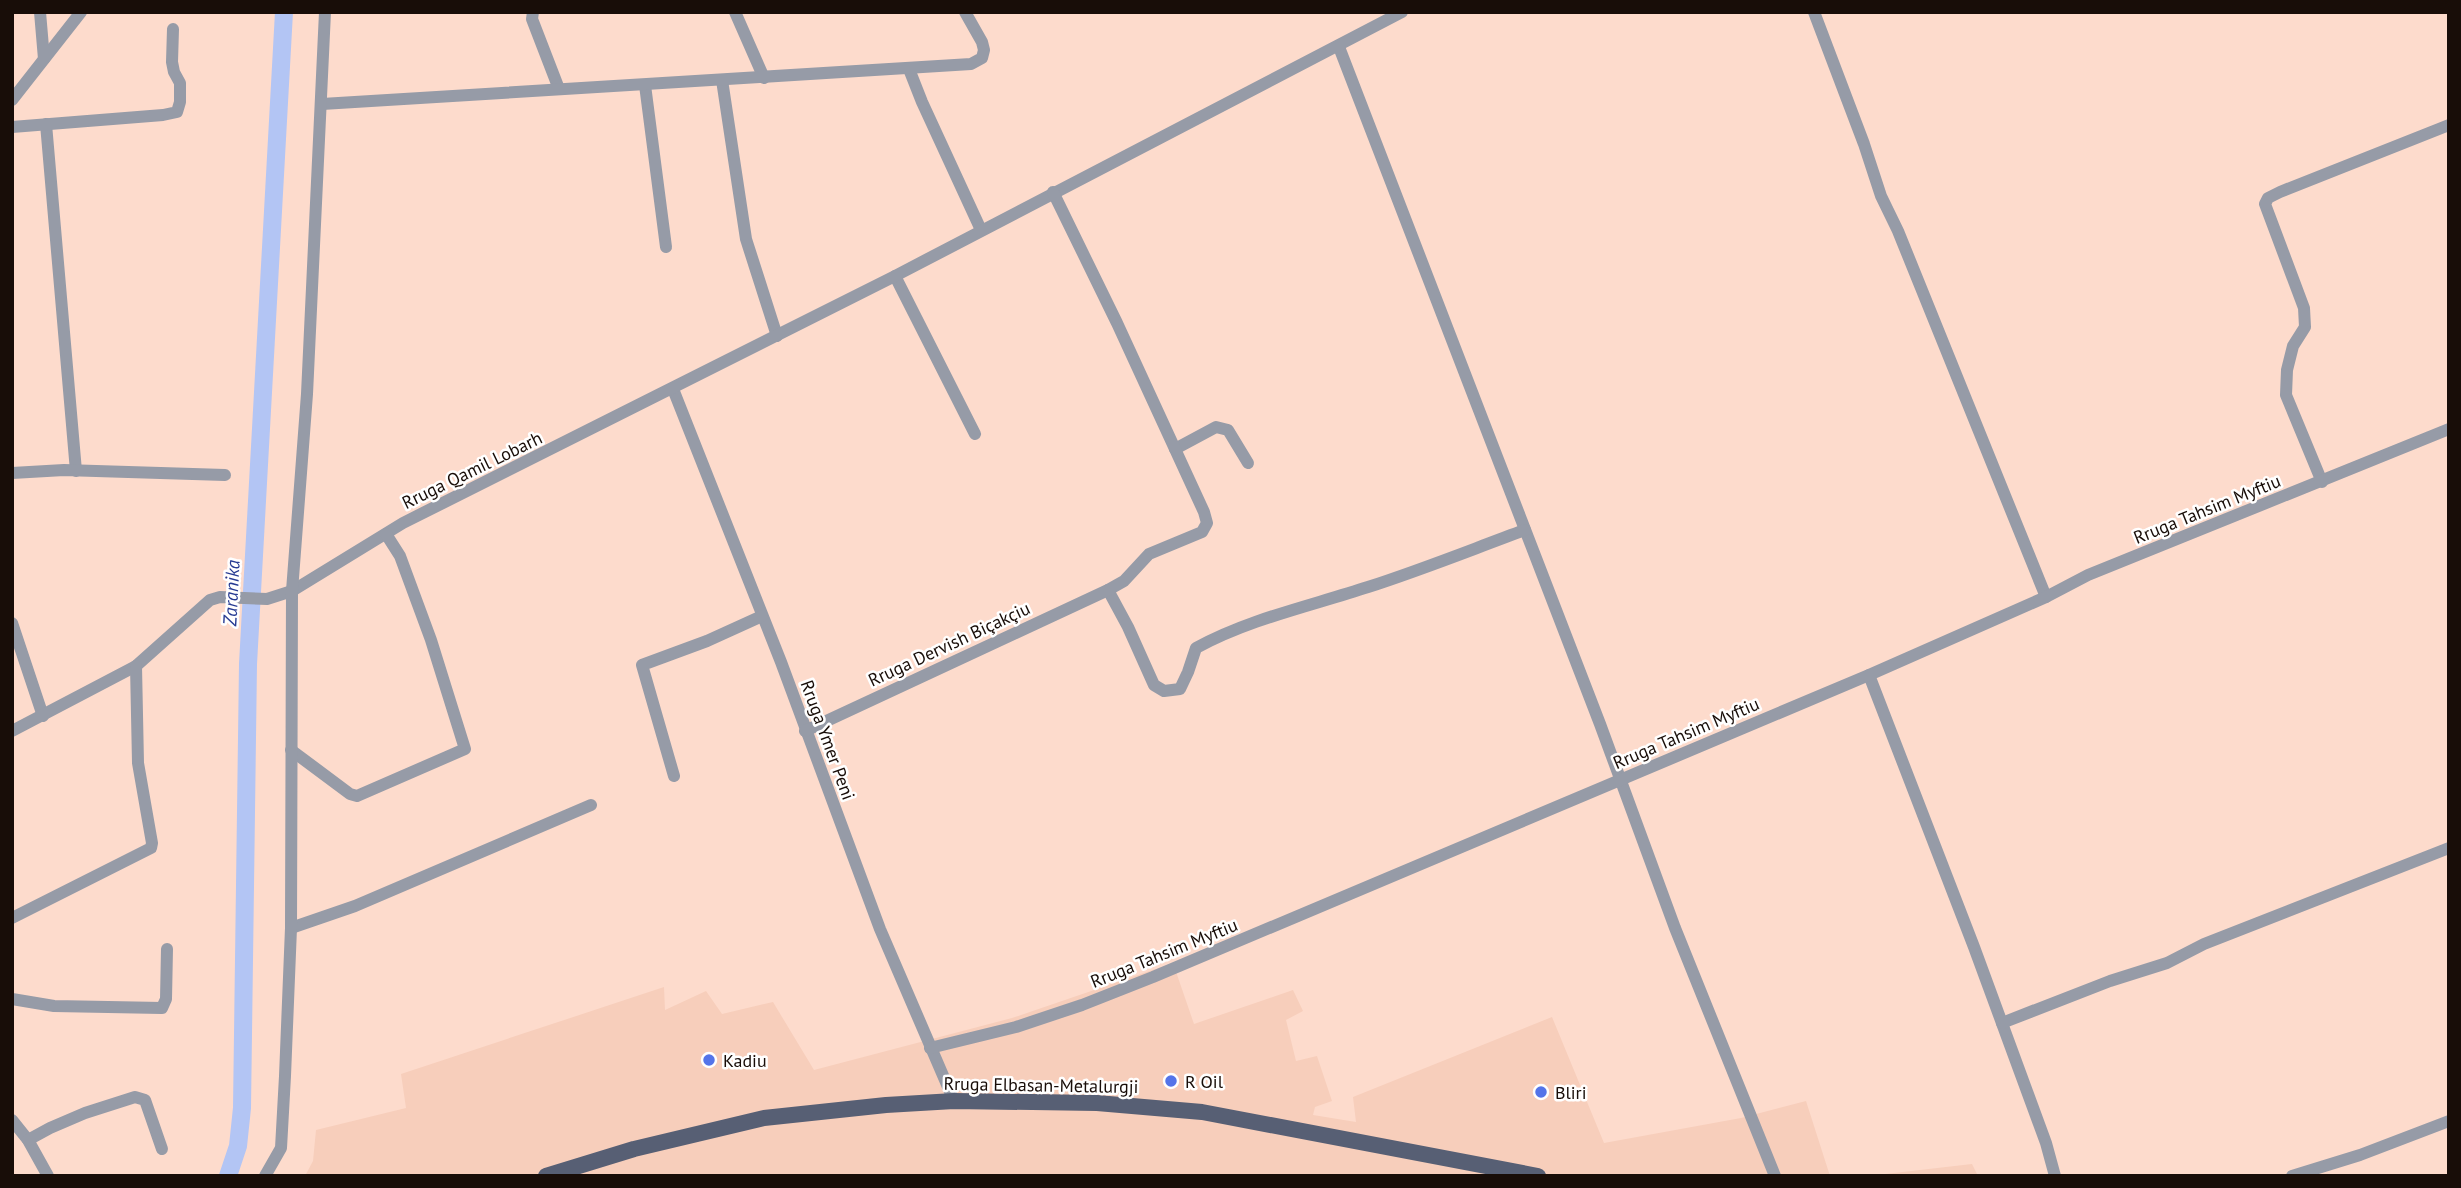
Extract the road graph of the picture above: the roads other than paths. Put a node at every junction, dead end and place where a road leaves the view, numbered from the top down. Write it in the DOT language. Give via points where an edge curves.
graph roads {
  1 [pos="40,12"];
  2 [pos="81,12"];
  3 [pos="325,12"];
  4 [pos="533,12"];
  5 [pos="735,12"];
  6 [pos="965,12"];
  7 [pos="1402,12"];
  8 [pos="1814,12"];
  9 [pos="173,29"];
  10 [pos="1339,47"];
  11 [pos="44,59"];
  12 [pos="909,69"];
  13 [pos="764,78"];
  14 [pos="722,80"];
  15 [pos="645,85"];
  16 [pos="559,89"];
  17 [pos="12,100"];
  18 [pos="322,104"];
  19 [pos="46,124"];
  20 [pos="2449,125"];
  21 [pos="12,127"];
  22 [pos="1053,192"];
  23 [pos="981,230"];
  24 [pos="666,247"];
  25 [pos="895,276"];
  26 [pos="777,336"];
  27 [pos="673,389"];
  28 [pos="2449,429"];
  29 [pos="975,434"];
  30 [pos="1175,449"];
  31 [pos="1248,463"];
  32 [pos="76,471"];
  33 [pos="12,473"];
  34 [pos="225,475"];
  35 [pos="2322,482"];
  36 [pos="1525,530"];
  37 [pos="386,534"];
  38 [pos="1108,590"];
  39 [pos="292,591"];
  40 [pos="2046,597"];
  41 [pos="762,616"];
  42 [pos="12,624"];
  43 [pos="136,666"];
  44 [pos="1869,675"];
  45 [pos="43,716"];
  46 [pos="12,731"];
  47 [pos="805,731"];
  48 [pos="291,750"];
  49 [pos="674,776"];
  50 [pos="1620,781"];
  51 [pos="591,805"];
  52 [pos="2448,851"];
  53 [pos="12,918"];
  54 [pos="291,928"];
  55 [pos="167,949"];
  56 [pos="12,999"];
  57 [pos="2002,1023"];
  58 [pos="930,1048"];
  59 [pos="954,1101"];
  60 [pos="12,1120"];
  61 [pos="2449,1121"];
  62 [pos="28,1140"];
  63 [pos="162,1149"];
  64 [pos="48,1176"];
  65 [pos="265,1176"];
  66 [pos="546,1176"];
  67 [pos="1538,1176"];
  68 [pos="1775,1176"];
  69 [pos="2055,1176"];
  70 [pos="2292,1176"];
  1 -- 11 [label="street"];
  2 -- 11 [label="street"];
  3 -- 18 [label="street"];
  4 -- 16 [label="street"];
  5 -- 13 [label="street"];
  6 -- 12 [label="street" via="982,42 982,58 971,64"];
  7 -- 10 [label="street, Rruga Qamil Lobarh"];
  8 -- 40 [label="street" via="1881,196"];
  9 -- 19 [label="street" via="172,62 180,83 177,111"];
  10 -- 22 [label="street, Rruga Qamil Lobarh"];
  10 -- 36 [label="street"];
  11 -- 17 [label="street"];
  12 -- 13 [label="street"];
  12 -- 23 [label="street"];
  13 -- 14 [label="street"];
  14 -- 15 [label="street"];
  14 -- 26 [label="street" via="746,239"];
  15 -- 16 [label="street"];
  15 -- 24 [label="street"];
  16 -- 18 [label="street"];
  18 -- 39 [label="street"];
  19 -- 21 [label="street"];
  19 -- 32 [label="street"];
  20 -- 35 [label="street" via="2280,192 2265,204 2304,308 2305,327 2293,346 2286,395"];
  22 -- 23 [label="street, Rruga Qamil Lobarh"];
  22 -- 30 [label="street"];
  23 -- 25 [label="street, Rruga Qamil Lobarh"];
  25 -- 26 [label="street, Rruga Qamil Lobarh"];
  25 -- 29 [label="street"];
  26 -- 27 [label="street, Rruga Qamil Lobarh"];
  27 -- 37 [label="street, Rruga Qamil Lobarh"];
  27 -- 41 [label="street, Rruga Ymer Peni"];
  28 -- 35 [label="street, Rruga Tahsim Myftiu"];
  30 -- 31 [label="street" via="1223,427"];
  30 -- 38 [label="street, Rruga Dervish Biçakçiu" via="1207,523 1202,532 1149,554 1124,581"];
  32 -- 33 [label="street"];
  32 -- 34 [label="street"];
  35 -- 40 [label="street, Rruga Tahsim Myftiu" via="2088,575"];
  36 -- 38 [label="street" via="1212,639 1196,648 1180,688 1164,691 1154,685"];
  36 -- 50 [label="street"];
  37 -- 39 [label="street, Rruga Qamil Lobarh"];
  37 -- 48 [label="street" via="400,556 431,640 465,749 357,796"];
  38 -- 47 [label="street, Rruga Dervish Biçakçiu"];
  39 -- 43 [label="street, Rruga Qamil Lobarh" via="267,599 210,600"];
  39 -- 48 [label="street"];
  40 -- 44 [label="street, Rruga Tahsim Myftiu"];
  41 -- 47 [label="street, Rruga Ymer Peni"];
  41 -- 49 [label="street" via="642,665"];
  42 -- 45 [label="street"];
  43 -- 45 [label="street"];
  43 -- 53 [label="street" via="138,763 151,848"];
  44 -- 50 [label="street, Rruga Tahsim Myftiu"];
  44 -- 57 [label="street"];
  45 -- 46 [label="street"];
  47 -- 58 [label="street, Rruga Ymer Peni"];
  48 -- 54 [label="street"];
  50 -- 58 [label="street, Rruga Tahsim Myftiu" via="1082,1005"];
  50 -- 68 [label="street"];
  51 -- 54 [label="street" via="355,906"];
  52 -- 57 [label="street" via="2204,944 2168,963"];
  54 -- 65 [label="street" via="281,1148"];
  55 -- 56 [label="street" via="162,1008 54,1006"];
  57 -- 69 [label="street"];
  58 -- 59 [label="street, Rruga Ymer Peni"];
  59 -- 66 [label="main road, Rruga Elbasan-Metalurgji" via="764,1118"];
  59 -- 67 [label="main road, Rruga Elbasan-Metalurgji" via="1097,1103 1202,1112"];
  60 -- 62 [label="street"];
  61 -- 70 [label="street"];
  62 -- 63 [label="street" via="73,1118 135,1097 145,1100"];
  62 -- 64 [label="street"];
}
